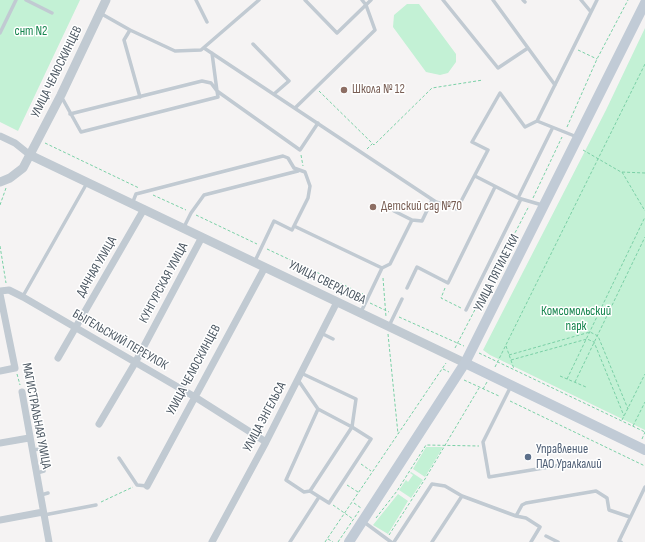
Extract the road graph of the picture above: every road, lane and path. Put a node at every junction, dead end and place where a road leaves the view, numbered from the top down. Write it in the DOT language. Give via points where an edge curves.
graph roads {
  1 [pos="16,0"];
  2 [pos="26,0"];
  3 [pos="106,0"];
  4 [pos="196,0"];
  5 [pos="259,0"];
  6 [pos="305,0"];
  7 [pos="362,0"];
  8 [pos="371,0"];
  9 [pos="443,0"];
  10 [pos="493,0"];
  11 [pos="581,0"];
  12 [pos="597,0"];
  13 [pos="628,0"];
  14 [pos="645,3"];
  15 [pos="366,4"];
  16 [pos="100,12"];
  17 [pos="591,12"];
  18 [pos="52,14"];
  19 [pos="207,22"];
  20 [pos="130,30"];
  21 [pos="0,32"];
  22 [pos="253,44"];
  23 [pos="204,48"];
  24 [pos="528,48"];
  25 [pos="574,48"];
  26 [pos="212,53"];
  27 [pos="597,59"];
  28 [pos="645,64"];
  29 [pos="483,80"];
  30 [pos="555,85"];
  31 [pos="316,88"];
  32 [pos="217,91"];
  33 [pos="274,94"];
  34 [pos="61,95"];
  35 [pos="140,97"];
  36 [pos="296,108"];
  37 [pos="70,114"];
  38 [pos="537,121"];
  39 [pos="318,123"];
  40 [pos="552,129"];
  41 [pos="565,133"];
  42 [pos="0,136"];
  43 [pos="578,138"];
  44 [pos="37,139"];
  45 [pos="372,144"];
  46 [pos="300,150"];
  47 [pos="583,150"];
  48 [pos="364,153"];
  49 [pos="30,155"];
  50 [pos="599,158"];
  51 [pos="298,171"];
  52 [pos="305,172"];
  53 [pos="621,172"];
  54 [pos="645,173"];
  55 [pos="475,176"];
  56 [pos="10,178"];
  57 [pos="0,182"];
  58 [pos="87,182"];
  59 [pos="495,187"];
  60 [pos="146,191"];
  61 [pos="519,199"];
  62 [pos="432,200"];
  63 [pos="532,202"];
  64 [pos="132,204"];
  65 [pos="0,205"];
  66 [pos="545,206"];
  67 [pos="144,209"];
  68 [pos="394,211"];
  69 [pos="645,211"];
  70 [pos="191,213"];
  71 [pos="645,217"];
  72 [pos="412,220"];
  73 [pos="294,226"];
  74 [pos="184,228"];
  75 [pos="645,236"];
  76 [pos="202,237"];
  77 [pos="0,246"];
  78 [pos="262,246"];
  79 [pos="254,262"];
  80 [pos="265,267"];
  81 [pos="382,268"];
  82 [pos="448,282"];
  83 [pos="407,288"];
  84 [pos="2,292"];
  85 [pos="22,297"];
  86 [pos="367,299"];
  87 [pos="402,299"];
  88 [pos="337,302"];
  89 [pos="386,310"];
  90 [pos="466,310"];
  91 [pos="360,313"];
  92 [pos="394,314"];
  93 [pos="474,314"];
  94 [pos="388,326"];
  95 [pos="76,328"];
  96 [pos="590,332"];
  97 [pos="321,333"];
  98 [pos="598,336"];
  99 [pos="333,339"];
  100 [pos="587,339"];
  101 [pos="594,342"];
  102 [pos="458,343"];
  103 [pos="506,345"];
  104 [pos="509,355"];
  105 [pos="451,356"];
  106 [pos="487,356"];
  107 [pos="58,358"];
  108 [pos="510,360"];
  109 [pos="498,362"];
  110 [pos="135,363"];
  111 [pos="465,363"];
  112 [pos="15,368"];
  113 [pos="0,370"];
  114 [pos="514,370"];
  115 [pos="301,373"];
  116 [pos="645,374"];
  117 [pos="458,376"];
  118 [pos="560,376"];
  119 [pos="568,379"];
  120 [pos="298,380"];
  121 [pos="575,382"];
  122 [pos="511,385"];
  123 [pos="480,387"];
  124 [pos="586,387"];
  125 [pos="22,392"];
  126 [pos="195,398"];
  127 [pos="504,399"];
  128 [pos="645,402"];
  129 [pos="318,409"];
  130 [pos="628,410"];
  131 [pos="624,416"];
  132 [pos="622,420"];
  133 [pos="99,424"];
  134 [pos="633,426"];
  135 [pos="352,427"];
  136 [pos="645,432"];
  137 [pos="398,435"];
  138 [pos="29,438"];
  139 [pos="266,442"];
  140 [pos="0,443"];
  141 [pos="445,446"];
  142 [pos="484,446"];
  143 [pos="39,449"];
  144 [pos="31,450"];
  145 [pos="645,450"];
  146 [pos="119,458"];
  147 [pos="356,461"];
  148 [pos="574,464"];
  149 [pos="645,466"];
  150 [pos="372,471"];
  151 [pos="44,472"];
  152 [pos="36,473"];
  153 [pos="342,482"];
  154 [pos="137,485"];
  155 [pos="147,486"];
  156 [pos="645,487"];
  157 [pos="310,491"];
  158 [pos="358,492"];
  159 [pos="48,493"];
  160 [pos="40,495"];
  161 [pos="462,496"];
  162 [pos="319,497"];
  163 [pos="329,503"];
  164 [pos="353,503"];
  165 [pos="96,505"];
  166 [pos="43,514"];
  167 [pos="346,514"];
  168 [pos="516,516"];
  169 [pos="630,517"];
  170 [pos="376,518"];
  171 [pos="0,520"];
  172 [pos="358,520"];
  173 [pos="546,536"];
  174 [pos="388,538"];
  175 [pos="327,539"];
  176 [pos="48,542"];
  177 [pos="212,542"];
  178 [pos="290,542"];
  179 [pos="325,542"];
  180 [pos="333,542"];
  181 [pos="338,542"];
  182 [pos="349,542"];
  183 [pos="392,542"];
  184 [pos="432,542"];
  185 [pos="531,542"];
  186 [pos="558,542"];
  187 [pos="621,542"];
  1 -- 21 [label="lane"];
  2 -- 18 [label="lane"];
  3 -- 16 [label="street, УЛИЦА ЧЕЛЮСКИНЦЕВ"];
  4 -- 19 [label="lane"];
  5 -- 23 [label="lane"];
  6 -- 15 [label="lane" via="337,33"];
  7 -- 15 [label="lane"];
  8 -- 15 [label="lane"];
  9 -- 24 [label="lane" via="498,68"];
  10 -- 24 [label="lane"];
  11 -- 17 [label="lane"];
  12 -- 17 [label="lane"];
  13 -- 27 [label="path"];
  14 -- 43 [label="main road, УЛИЦА ПЯТИЛЕТКИ"];
  15 -- 31 [label="lane" via="375,30"];
  16 -- 20 [label="lane"];
  16 -- 34 [label="street, УЛИЦА ЧЕЛЮСКИНЦЕВ"];
  17 -- 25 [label="lane"];
  20 -- 23 [label="lane" via="176,51"];
  20 -- 35 [label="lane" via="124,40"];
  22 -- 33 [label="lane" via="289,81"];
  23 -- 26 [label="lane"];
  24 -- 30 [label="lane"];
  25 -- 27 [label="path"];
  25 -- 30 [label="lane"];
  26 -- 32 [label="lane"];
  26 -- 33 [label="lane"];
  27 -- 41 [label="path"];
  28 -- 50 [label="path"];
  29 -- 45 [label="path" via="432,88 374,145"];
  30 -- 38 [label="lane"];
  31 -- 36 [label="lane"];
  31 -- 45 [label="path"];
  32 -- 35 [label="lane" via="210,83 202,81"];
  32 -- 37 [label="lane" via="218,97 81,132"];
  32 -- 46 [label="lane"];
  33 -- 36 [label="lane"];
  34 -- 37 [label="lane"];
  34 -- 44 [label="street, УЛИЦА ЧЕЛЮСКИНЦЕВ"];
  35 -- 37 [label="lane"];
  36 -- 39 [label="lane"];
  38 -- 40 [label="lane"];
  38 -- 55 [label="lane" via="525,127 500,93 472,142 488,150"];
  39 -- 46 [label="lane"];
  39 -- 48 [label="lane"];
  40 -- 41 [label="lane"];
  40 -- 61 [label="lane"];
  41 -- 43 [label="lane"];
  41 -- 63 [label="path"];
  42 -- 49 [label="street, УЛИЦА СВЕРДЛОВА" via="15,143"];
  43 -- 66 [label="main road, УЛИЦА ПЯТИЛЕТКИ"];
  44 -- 49 [label="street, УЛИЦА ЧЕЛЮСКИНЦЕВ"];
  44 -- 60 [label="path"];
  45 -- 48 [label="path"];
  46 -- 52 [label="path"];
  47 -- 50 [label="path"];
  48 -- 62 [label="lane"];
  49 -- 56 [label="street, УЛИЦА ЧЕЛЮСКИНЦЕВ" via="23,168"];
  49 -- 58 [label="street, УЛИЦА СВЕРДЛОВА"];
  50 -- 53 [label="path"];
  50 -- 103 [label="path"];
  51 -- 52 [label="lane"];
  51 -- 60 [label="lane" via="288,158 283,156"];
  51 -- 70 [label="lane" via="204,195"];
  52 -- 73 [label="lane" via="310,186 308,198"];
  53 -- 54 [label="path"];
  53 -- 69 [label="path"];
  55 -- 59 [label="lane"];
  55 -- 62 [label="lane" via="457,209"];
  56 -- 57 [label="street"];
  56 -- 65 [label="path"];
  58 -- 64 [label="street, УЛИЦА СВЕРДЛОВА"];
  58 -- 85 [label="lane"];
  59 -- 61 [label="lane"];
  59 -- 82 [label="lane"];
  60 -- 64 [label="lane" via="136,194"];
  60 -- 70 [label="path"];
  61 -- 63 [label="lane"];
  61 -- 90 [label="lane"];
  62 -- 72 [label="lane" via="422,221"];
  63 -- 66 [label="lane"];
  63 -- 93 [label="path"];
  64 -- 67 [label="street, УЛИЦА СВЕРДЛОВА"];
  66 -- 111 [label="main road, УЛИЦА ПЯТИЛЕТКИ"];
  67 -- 74 [label="street, УЛИЦА СВЕРДЛОВА"];
  67 -- 95 [label="street, ДАЧНАЯ УЛИЦА"];
  68 -- 72 [label="lane"];
  70 -- 74 [label="lane"];
  70 -- 78 [label="path"];
  71 -- 96 [label="path"];
  72 -- 81 [label="lane" via="390,264"];
  73 -- 78 [label="lane" via="292,230 274,221"];
  73 -- 81 [label="lane"];
  74 -- 76 [label="street, УЛИЦА СВЕРДЛОВА"];
  75 -- 98 [label="path"];
  76 -- 79 [label="street, УЛИЦА СВЕРДЛОВА"];
  76 -- 110 [label="street, КУНГУРСКАЯ УЛИЦА"];
  77 -- 84 [label="path"];
  78 -- 79 [label="lane"];
  78 -- 86 [label="path" via="364,295"];
  79 -- 80 [label="street, УЛИЦА СВЕРДЛОВА"];
  80 -- 88 [label="street, УЛИЦА СВЕРДЛОВА"];
  80 -- 126 [label="street, УЛИЦА ЧЕЛЮСКИНЦЕВ"];
  81 -- 86 [label="lane"];
  81 -- 89 [label="path"];
  82 -- 83 [label="lane" via="417,268"];
  82 -- 90 [label="path" via="441,298"];
  84 -- 85 [label="street, БЫГЕЛЬСКИЙ ПЕРЕУЛОК"];
  84 -- 112 [label="street, МАГИСТРАЛЬНАЯ УЛИЦА"];
  85 -- 95 [label="street, БЫГЕЛЬСКИЙ ПЕРЕУЛОК"];
  86 -- 89 [label="path"];
  86 -- 91 [label="lane"];
  87 -- 92 [label="lane"];
  88 -- 91 [label="street, УЛИЦА СВЕРДЛОВА"];
  88 -- 97 [label="street, УЛИЦА ЭНГЕЛЬСА"];
  89 -- 92 [label="path"];
  89 -- 94 [label="path"];
  90 -- 93 [label="path"];
  91 -- 94 [label="street, УЛИЦА СВЕРДЛОВА"];
  92 -- 94 [label="lane"];
  92 -- 102 [label="path"];
  93 -- 102 [label="path"];
  94 -- 105 [label="street, УЛИЦА СВЕРДЛОВА"];
  94 -- 137 [label="path"];
  95 -- 107 [label="street, ДАЧНАЯ УЛИЦА"];
  95 -- 110 [label="street, БЫГЕЛЬСКИЙ ПЕРЕУЛОК"];
  96 -- 98 [label="path"];
  96 -- 100 [label="path"];
  96 -- 104 [label="path"];
  97 -- 99 [label="lane"];
  97 -- 115 [label="street, УЛИЦА ЭНГЕЛЬСА"];
  98 -- 101 [label="path"];
  98 -- 130 [label="path"];
  100 -- 101 [label="path"];
  100 -- 108 [label="path"];
  100 -- 119 [label="path"];
  101 -- 121 [label="path"];
  101 -- 131 [label="path"];
  102 -- 105 [label="path"];
  103 -- 104 [label="path"];
  103 -- 109 [label="path"];
  104 -- 108 [label="path"];
  105 -- 111 [label="street, УЛИЦА СВЕРДЛОВА"];
  106 -- 109 [label="path"];
  108 -- 114 [label="path"];
  109 -- 114 [label="path"];
  110 -- 126 [label="street, БЫГЕЛЬСКИЙ ПЕРЕУЛОК"];
  110 -- 133 [label="street, КУНГУРСКАЯ УЛИЦА"];
  111 -- 117 [label="main road, УЛИЦА ПЯТИЛЕТКИ"];
  111 -- 122 [label="main road, УЛИЦА СВЕРДЛОВА"];
  112 -- 113 [label="street"];
  112 -- 125 [label="path, МАГИСТРАЛЬНАЯ УЛИЦА"];
  114 -- 132 [label="path"];
  115 -- 120 [label="street, УЛИЦА ЭНГЕЛЬСА"];
  115 -- 135 [label="lane" via="356,400"];
  116 -- 130 [label="path"];
  117 -- 123 [label="path"];
  117 -- 137 [label="path" via="443,368"];
  117 -- 172 [label="main road, УЛИЦА ПЯТИЛЕТКИ"];
  118 -- 119 [label="path"];
  119 -- 121 [label="path"];
  120 -- 129 [label="lane"];
  120 -- 139 [label="street, УЛИЦА ЭНГЕЛЬСА"];
  121 -- 124 [label="path"];
  122 -- 127 [label="lane"];
  122 -- 145 [label="main road, УЛИЦА СВЕРДЛОВА"];
  123 -- 127 [label="path"];
  123 -- 141 [label="path"];
  125 -- 138 [label="street, МАГИСТРАЛЬНАЯ УЛИЦА" via="30,419"];
  126 -- 139 [label="street, БЫГЕЛЬСКИЙ ПЕРЕУЛОК"];
  126 -- 155 [label="street, УЛИЦА ЧЕЛЮСКИНЦЕВ"];
  127 -- 142 [label="lane" via="483,442"];
  127 -- 149 [label="path"];
  128 -- 134 [label="path"];
  129 -- 135 [label="lane"];
  129 -- 157 [label="lane" via="286,480 304,492"];
  130 -- 131 [label="path"];
  131 -- 132 [label="path"];
  132 -- 134 [label="path"];
  134 -- 136 [label="path"];
  135 -- 147 [label="lane" via="371,439"];
  135 -- 157 [label="lane"];
  137 -- 150 [label="path"];
  138 -- 140 [label="street"];
  138 -- 144 [label="street, МАГИСТРАЛЬНАЯ УЛИЦА"];
  139 -- 177 [label="street, УЛИЦА ЭНГЕЛЬСА"];
  141 -- 142 [label="path"];
  141 -- 170 [label="path" via="426,445 397,491"];
  141 -- 174 [label="path"];
  142 -- 148 [label="lane" via="489,477"];
  143 -- 144 [label="lane"];
  144 -- 152 [label="street, МАГИСТРАЛЬНАЯ УЛИЦА"];
  146 -- 154 [label="lane"];
  147 -- 150 [label="path"];
  147 -- 153 [label="lane"];
  150 -- 158 [label="path"];
  151 -- 152 [label="lane"];
  152 -- 160 [label="street, МАГИСТРАЛЬНАЯ УЛИЦА"];
  153 -- 158 [label="path"];
  153 -- 163 [label="lane"];
  154 -- 155 [label="lane"];
  154 -- 165 [label="path"];
  156 -- 169 [label="lane"];
  157 -- 162 [label="lane"];
  158 -- 164 [label="path"];
  159 -- 160 [label="lane"];
  160 -- 166 [label="street, МАГИСТРАЛЬНАЯ УЛИЦА"];
  161 -- 168 [label="lane"];
  161 -- 183 [label="lane" via="445,486 432,484"];
  161 -- 184 [label="lane"];
  162 -- 163 [label="lane"];
  162 -- 178 [label="lane"];
  163 -- 167 [label="path"];
  164 -- 167 [label="path"];
  164 -- 172 [label="path" via="360,508"];
  165 -- 166 [label="lane"];
  166 -- 171 [label="street"];
  166 -- 176 [label="street, МАГИСТРАЛЬНАЯ УЛИЦА"];
  167 -- 172 [label="path"];
  167 -- 175 [label="path"];
  168 -- 169 [label="lane" via="526,503 596,491 607,498 609,510"];
  168 -- 185 [label="lane" via="526,518 540,527"];
  169 -- 187 [label="lane" via="619,541"];
  172 -- 174 [label="lane"];
  172 -- 181 [label="path"];
  172 -- 182 [label="main road, УЛИЦА ПЯТИЛЕТКИ"];
  173 -- 186 [label="lane"];
  174 -- 183 [label="lane"];
  175 -- 179 [label="path"];
  175 -- 180 [label="path"];
}
